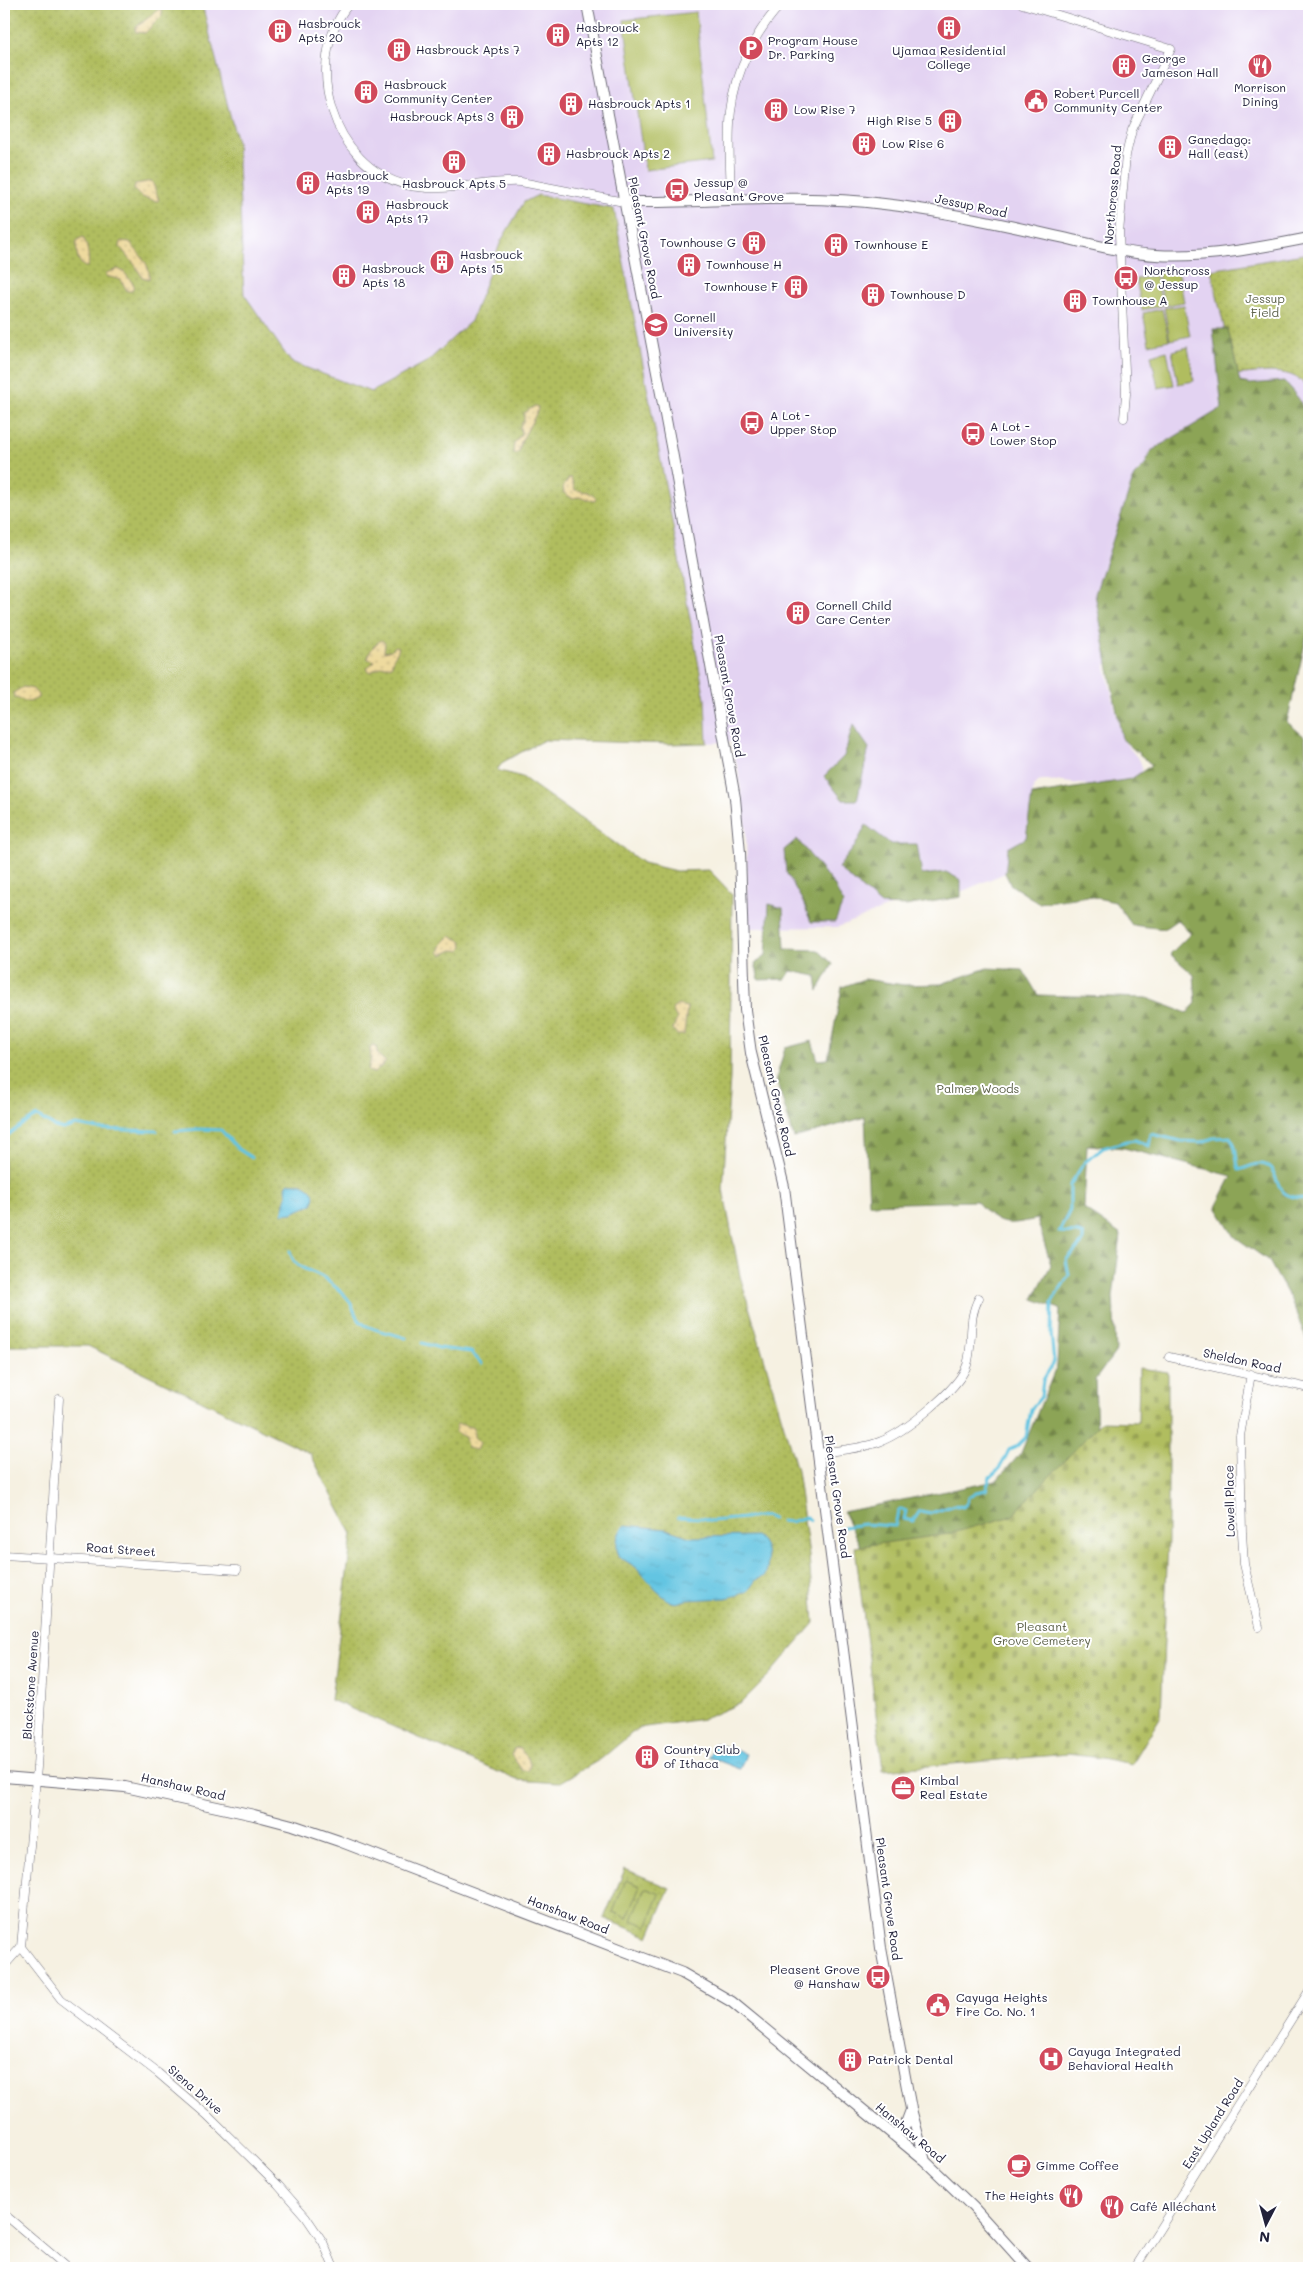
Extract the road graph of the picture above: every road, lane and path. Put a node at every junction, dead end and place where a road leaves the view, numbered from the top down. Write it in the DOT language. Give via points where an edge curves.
graph roads {
  1 [pos="349,4"];
  2 [pos="587,4"];
  3 [pos="782,4"];
  4 [pos="1022,4"];
  5 [pos="731,199"];
  6 [pos="624,202"];
  7 [pos="1309,238"];
  8 [pos="1119,249"];
  9 [pos="1124,418"];
  10 [pos="979,1298"];
  11 [pos="1169,1357"];
  12 [pos="1251,1374"];
  13 [pos="1309,1388"];
  14 [pos="58,1398"];
  15 [pos="819,1454"];
  16 [pos="4,1555"];
  17 [pos="50,1557"];
  18 [pos="237,1570"];
  19 [pos="1258,1627"];
  20 [pos="4,1777"];
  21 [pos="36,1778"];
  22 [pos="21,1947"];
  23 [pos="4,1966"];
  24 [pos="1309,1992"];
  25 [pos="911,2109"];
  26 [pos="893,2135"];
  27 [pos="925,2162"];
  28 [pos="4,2214"];
  29 [pos="68,2268"];
  30 [pos="334,2268"];
  31 [pos="1028,2268"];
  32 [pos="1135,2268"];
  1 -- 6 [label="street" via="336,26 330,46 326,68 328,89 337,126 355,151 378,172 396,181 426,188 521,182"];
  2 -- 6 [label="street, Pleasant Grove Road"];
  3 -- 5 [label="street" via="759,32 732,93 729,126"];
  4 -- 8 [label="street, Northcross Road" via="1171,49 1128,142"];
  5 -- 6 [label="street, Jessup Road"];
  5 -- 8 [label="street, Jessup Road" via="842,200 916,208"];
  6 -- 15 [label="street, Pleasant Grove Road" via="735,798 745,1010 751,1053 784,1187"];
  7 -- 8 [label="street, Jessup Road" via="1240,252 1198,255 1156,255"];
  8 -- 9 [label="street, Northcross Road" via="1126,394"];
  10 -- 15 [label="street" via="973,1309 966,1366 956,1383 917,1419 884,1440"];
  11 -- 12 [label="street, Sheldon Road"];
  12 -- 13 [label="street, Sheldon Road"];
  12 -- 19 [label="street, Lowell Place" via="1240,1436 1242,1533 1246,1573"];
  14 -- 17 [label="street, Blackstone Avenue"];
  15 -- 25 [label="street, Pleasant Grove Road" via="879,1930"];
  16 -- 17 [label="street, Roat Street"];
  17 -- 18 [label="street, Roat Street"];
  17 -- 21 [label="street, Blackstone Avenue"];
  20 -- 21 [label="street, Hanshaw Road"];
  21 -- 22 [label="street, Blackstone Avenue"];
  21 -- 26 [label="street, Hanshaw Road" via="125,1786 292,1825 682,1973 732,2002"];
  22 -- 23 [label="street"];
  22 -- 30 [label="street, Siena Drive" via="61,1999 165,2078 278,2185 306,2217"];
  24 -- 32 [label="street, East Upland Road"];
  25 -- 26 [label="street" via="908,2121"];
  25 -- 27 [label="street, Pleasant Grove Road"];
  26 -- 27 [label="street, Hanshaw Road"];
  27 -- 31 [label="street, Hanshaw Road" via="963,2197"];
  28 -- 29 [label="street"];
}
